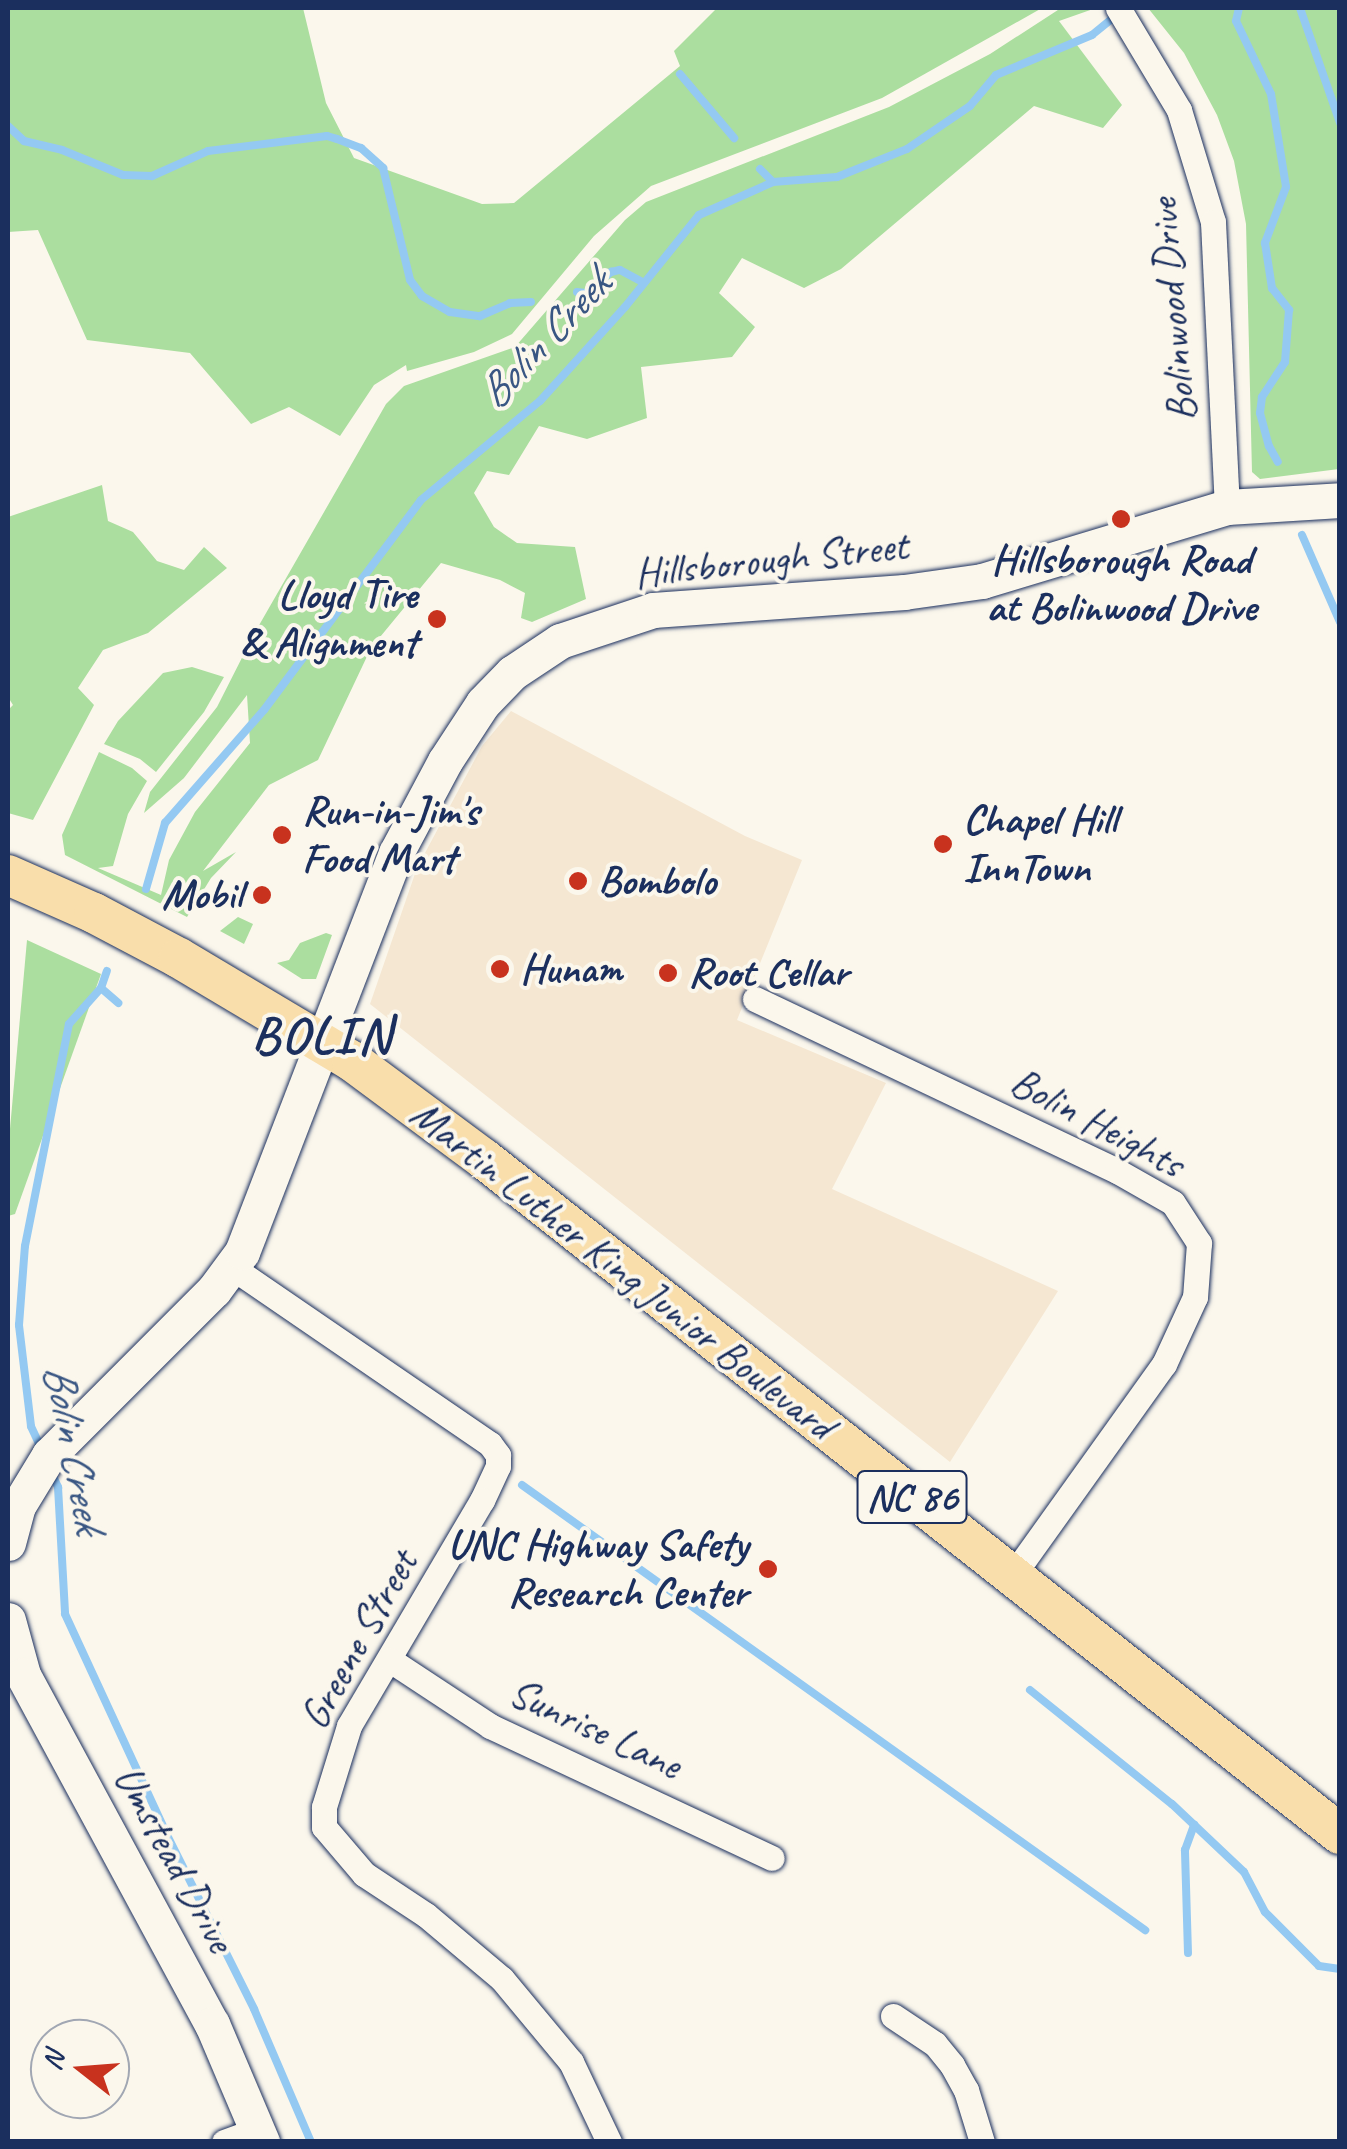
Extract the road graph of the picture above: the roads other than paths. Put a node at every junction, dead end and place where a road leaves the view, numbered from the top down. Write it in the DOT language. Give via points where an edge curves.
graph roads {
  1 [pos="1118,8"];
  2 [pos="1340,500"];
  3 [pos="1227,507"];
  4 [pos="8,875"];
  5 [pos="755,1000"];
  6 [pos="324,1043"];
  7 [pos="233,1268"];
  8 [pos="8,1543"];
  9 [pos="1012,1576"];
  10 [pos="8,1620"];
  11 [pos="390,1660"];
  12 [pos="1340,1834"];
  13 [pos="772,1858"];
  14 [pos="893,2016"];
  15 [pos="248,2138"];
  16 [pos="609,2142"];
  17 [pos="982,2142"];
  1 -- 3 [label="street, Bolinwood Drive" via="1179,110 1212,222"];
  2 -- 3 [label="street, Hillsborough Street"];
  3 -- 6 [label="street, Hillsborough Street" via="982,582 653,610 534,655 484,703 425,795 380,887"];
  4 -- 6 [label="main road, Martin Luther King Junior Boulevard / NC 86" via="116,925"];
  5 -- 9 [label="street, Bolin Heights" via="1116,1170 1174,1204 1200,1243 1195,1298 1164,1364"];
  6 -- 7 [label="street"];
  6 -- 9 [label="main road, Martin Luther King Junior Boulevard / NC 86" via="484,1160"];
  7 -- 8 [label="street" via="68,1433 18,1506"];
  7 -- 11 [label="street, Greene Street" via="498,1455 482,1500"];
  9 -- 12 [label="main road, Martin Luther King Junior Boulevard / NC 86"];
  10 -- 15 [label="street, Umstead Drive" via="23,1675 212,2024"];
  11 -- 13 [label="street, Sunrise Lane" via="490,1726"];
  11 -- 16 [label="street, Greene Street" via="350,1726 324,1827 364,1874 502,1979 571,2062"];
  14 -- 17 [label="street" via="952,2065"];
}
